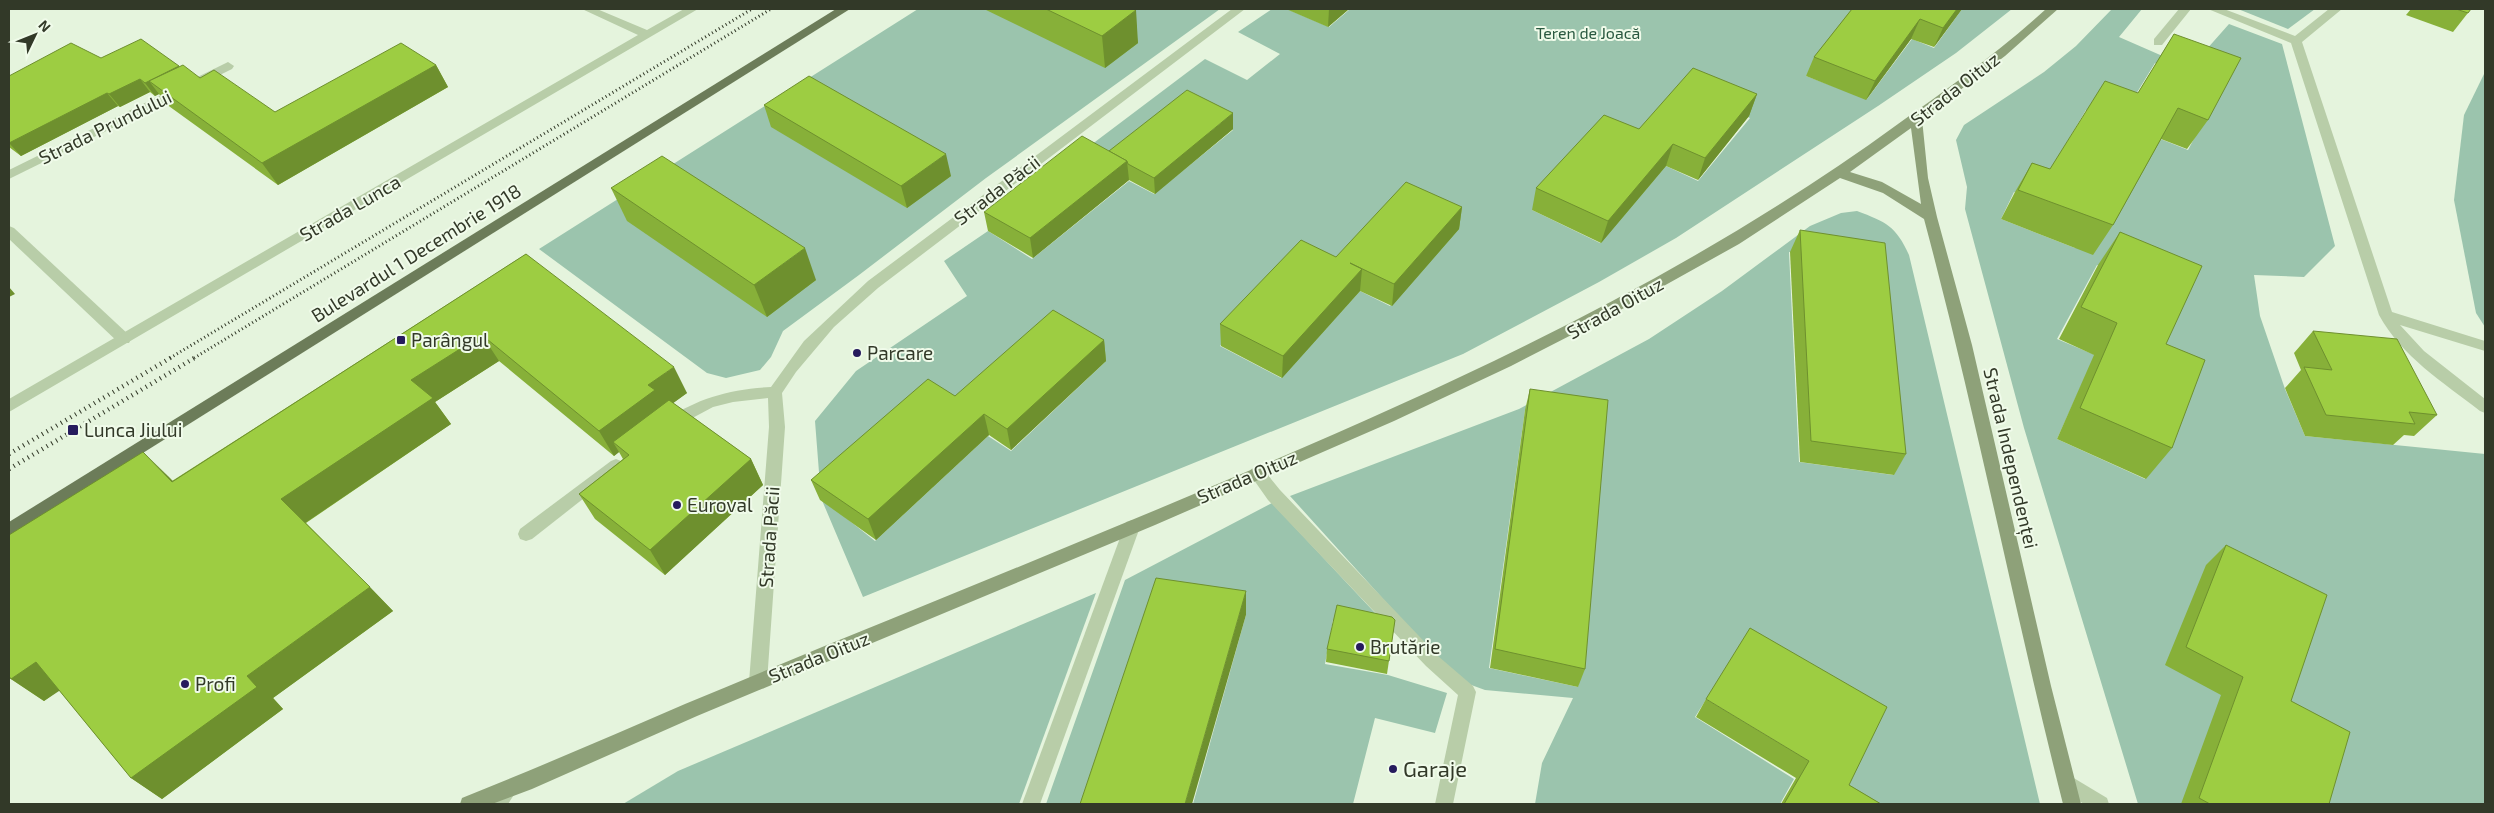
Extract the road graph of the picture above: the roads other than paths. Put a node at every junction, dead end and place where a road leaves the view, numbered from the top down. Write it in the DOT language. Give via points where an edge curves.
graph roads {
  1 [pos="588,9"];
  2 [pos="692,9"];
  3 [pos="844,9"];
  4 [pos="1238,9"];
  5 [pos="2052,9"];
  6 [pos="2185,9"];
  7 [pos="2214,9"];
  8 [pos="2336,9"];
  9 [pos="647,35"];
  10 [pos="2296,41"];
  11 [pos="2158,42"];
  12 [pos="228,66"];
  13 [pos="1916,120"];
  14 [pos="1840,174"];
  15 [pos="9,175"];
  16 [pos="1930,217"];
  17 [pos="9,231"];
  18 [pos="2386,315"];
  19 [pos="124,339"];
  20 [pos="2485,346"];
  21 [pos="775,392"];
  22 [pos="9,406"];
  23 [pos="2485,407"];
  24 [pos="661,431"];
  25 [pos="632,453"];
  26 [pos="1257,473"];
  27 [pos="1132,527"];
  28 [pos="9,530"];
  29 [pos="526,534"];
  30 [pos="758,682"];
  31 [pos="2067,783"];
  32 [pos="502,797"];
  33 [pos="469,804"];
  34 [pos="1031,804"];
  35 [pos="1444,804"];
  36 [pos="2072,804"];
  37 [pos="2100,804"];
  1 -- 9 [label="street"];
  2 -- 9 [label="street, Strada Lunca"];
  3 -- 28 [label="main road, Bulevardul 1 Decembrie 1918"];
  4 -- 21 [label="street, Strada Păcii" via="903,261 802,352"];
  5 -- 13 [label="street, Strada Oituz"];
  6 -- 11 [label="street"];
  7 -- 10 [label="street"];
  8 -- 10 [label="street"];
  9 -- 19 [label="street, Strada Lunca"];
  10 -- 18 [label="street"];
  12 -- 15 [label="street, Strada Prundului"];
  13 -- 14 [label="street, Strada Oituz"];
  13 -- 16 [label="street, Strada Independenței"];
  14 -- 16 [label="street" via="1889,189"];
  14 -- 26 [label="street, Strada Oituz" via="1687,268 1572,331 1493,371"];
  16 -- 31 [label="street, Strada Independenței" via="1965,345"];
  17 -- 19 [label="street"];
  18 -- 20 [label="street"];
  18 -- 23 [label="street" via="2398,336 2422,359"];
  19 -- 22 [label="street, Strada Lunca"];
  21 -- 24 [label="street" via="720,398 683,415"];
  21 -- 30 [label="street, Strada Păcii" via="777,427"];
  25 -- 29 [label="street"];
  26 -- 27 [label="street, Strada Oituz"];
  26 -- 35 [label="street" via="1432,661 1467,692"];
  27 -- 30 [label="street, Strada Oituz"];
  27 -- 34 [label="street"];
  30 -- 32 [label="street, Strada Oituz"];
  31 -- 36 [label="street, Strada Independenței"];
  31 -- 37 [label="street"];
  32 -- 33 [label="street, Strada Oituz"];
}
